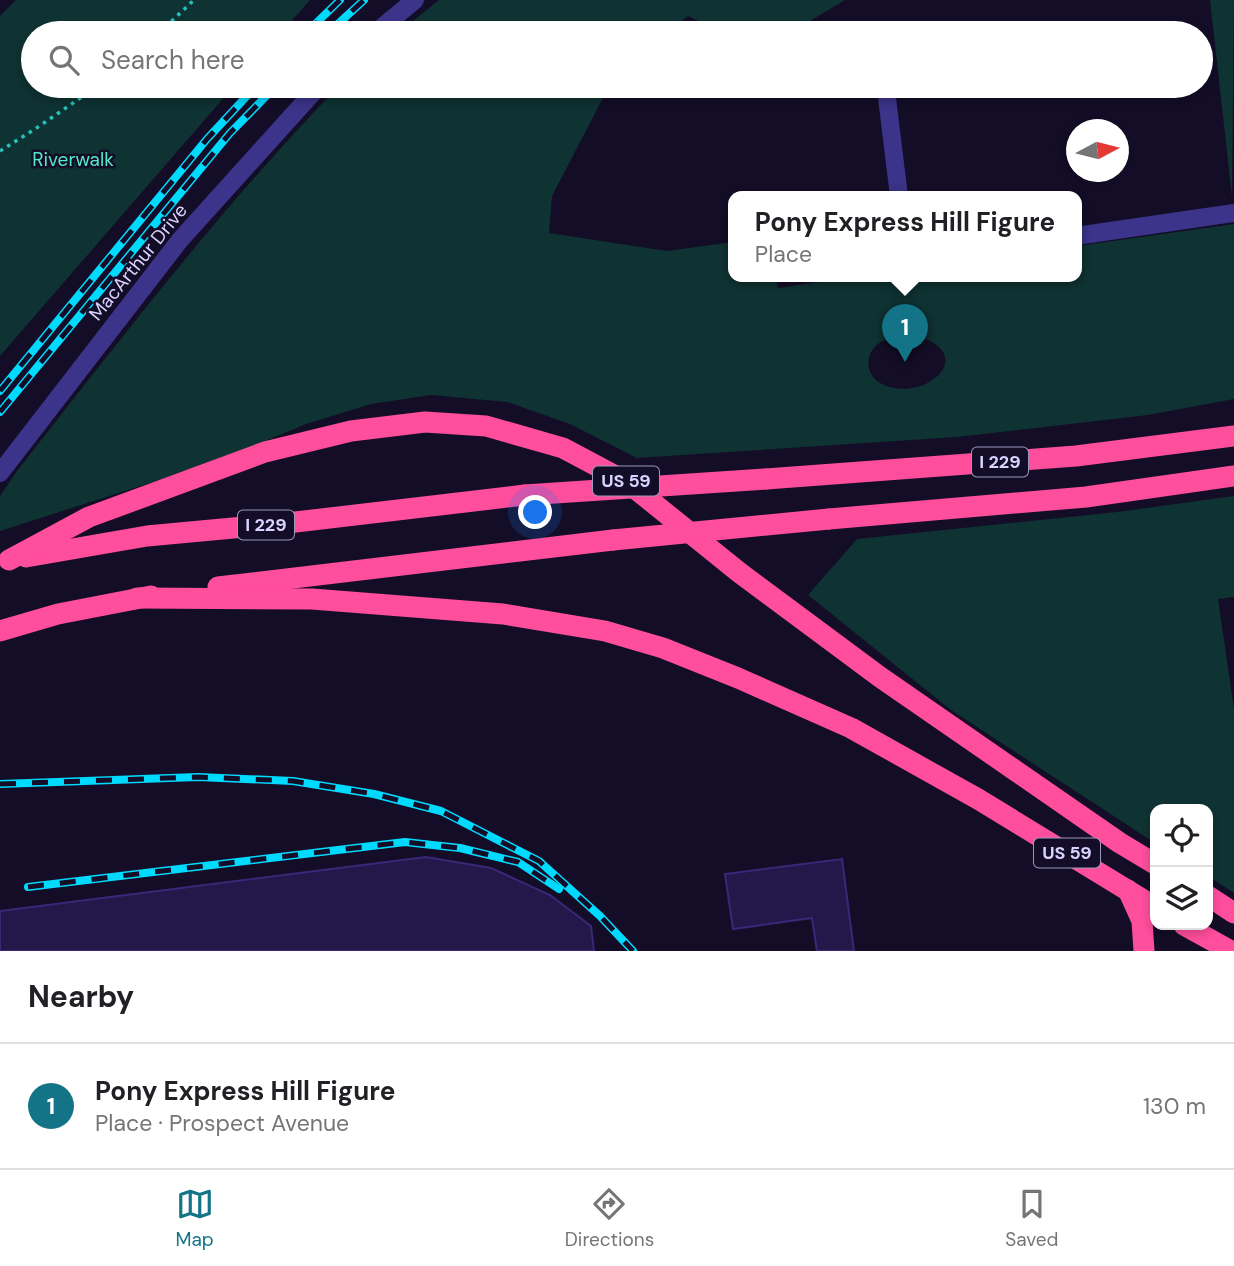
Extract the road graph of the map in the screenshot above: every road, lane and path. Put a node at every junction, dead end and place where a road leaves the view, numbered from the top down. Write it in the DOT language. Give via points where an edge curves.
graph roads {
  1 [pos="194,0"];
  2 [pos="415,0"];
  3 [pos="172,21"];
  4 [pos="390,21"];
  5 [pos="81,98"];
  6 [pos="307,98"];
  7 [pos="887,98"];
  8 [pos="0,150"];
  9 [pos="898,191"];
  10 [pos="1234,213"];
  11 [pos="1082,235"];
  12 [pos="1234,436"];
  13 [pos="0,473"];
  14 [pos="1234,476"];
  15 [pos="4,561"];
  16 [pos="138,598"];
  17 [pos="0,631"];
  18 [pos="1150,861"];
  19 [pos="1128,890"];
  20 [pos="1213,899"];
  21 [pos="1150,904"];
  22 [pos="1234,913"];
  23 [pos="1193,930"];
  24 [pos="1144,951"];
  25 [pos="1231,951"];
  1 -- 3 [label="path"];
  2 -- 4 [label="street"];
  5 -- 8 [label="path"];
  6 -- 13 [label="street, MacArthur Drive" via="180,240"];
  7 -- 9 [label="street"];
  10 -- 11 [label="street"];
  12 -- 15 [label="highway, I 229, bridge" via="1076,456 525,495 147,536"];
  14 -- 16 [label="highway, I 229, bridge" via="1086,496 613,540"];
  15 -- 18 [label="highway, US 59" via="89,517 265,452 351,431 425,422 486,426 563,448 627,482 880,677"];
  16 -- 17 [label="highway, I 229"];
  16 -- 19 [label="highway, US 59" via="312,599 503,614 605,631 663,648 850,728"];
  19 -- 21 [label="highway, US 59"];
  19 -- 24 [label="highway" via="1142,920"];
  20 -- 22 [label="highway"];
  23 -- 25 [label="highway"];
}
